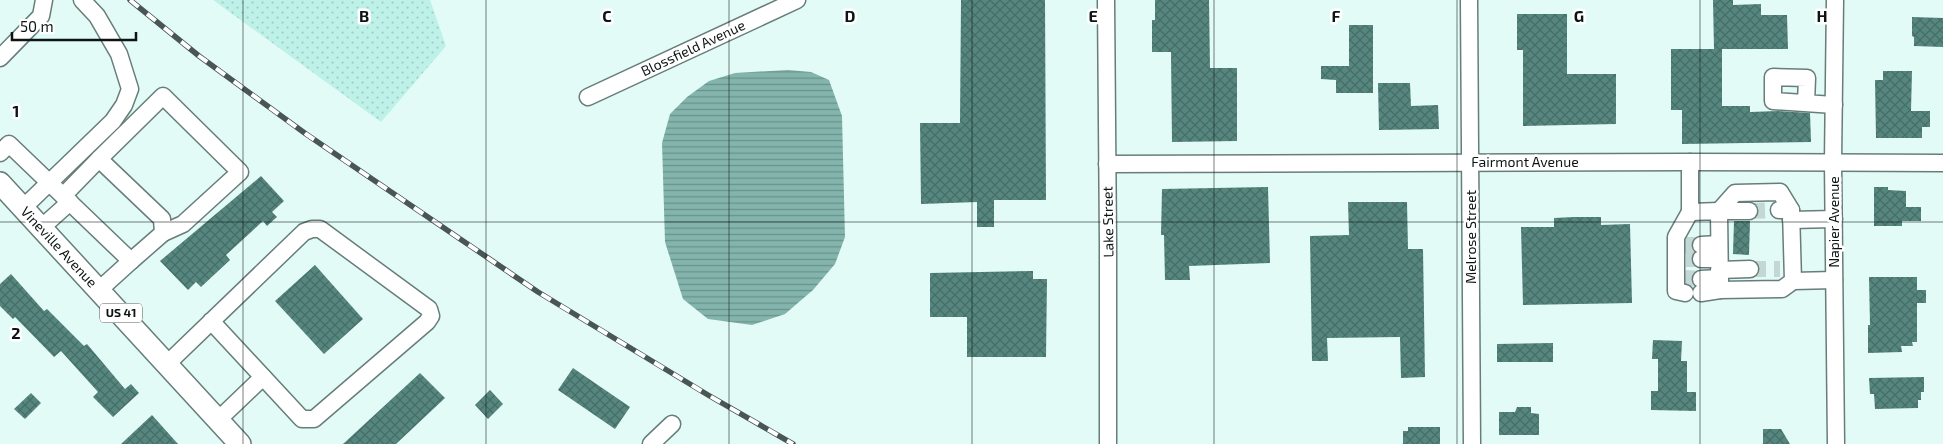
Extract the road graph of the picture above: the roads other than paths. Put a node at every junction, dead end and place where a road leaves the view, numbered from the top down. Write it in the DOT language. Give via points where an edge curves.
graph roads {
  1 [pos="44,0"];
  2 [pos="82,0"];
  3 [pos="797,0"];
  4 [pos="1106,0"];
  5 [pos="1469,0"];
  6 [pos="1835,0"];
  7 [pos="0,58"];
  8 [pos="588,97"];
  9 [pos="1806,103"];
  10 [pos="1834,105"];
  11 [pos="0,153"];
  12 [pos="99,159"];
  13 [pos="1470,162"];
  14 [pos="1690,162"];
  15 [pos="1834,162"];
  16 [pos="1943,163"];
  17 [pos="1107,164"];
  18 [pos="0,183"];
  19 [pos="50,183"];
  20 [pos="67,199"];
  21 [pos="23,208"];
  22 [pos="1719,211"];
  23 [pos="1750,211"];
  24 [pos="1690,212"];
  25 [pos="1787,213"];
  26 [pos="1834,219"];
  27 [pos="41,228"];
  28 [pos="163,233"];
  29 [pos="1687,252"];
  30 [pos="131,261"];
  31 [pos="1720,268"];
  32 [pos="1750,269"];
  33 [pos="1788,273"];
  34 [pos="1834,280"];
  35 [pos="99,290"];
  36 [pos="211,321"];
  37 [pos="167,364"];
  38 [pos="263,377"];
  39 [pos="218,420"];
  40 [pos="672,424"];
  41 [pos="240,444"];
  42 [pos="651,444"];
  43 [pos="1108,444"];
  44 [pos="1472,444"];
  45 [pos="1836,444"];
  1 -- 7 [label="street" via="41,16"];
  2 -- 19 [label="street" via="97,16 119,54 130,89 113,121"];
  3 -- 8 [label="street, Blossfield Avenue"];
  4 -- 17 [label="street, Lake Street"];
  5 -- 13 [label="street, Melrose Street"];
  6 -- 10 [label="street, Napier Avenue"];
  9 -- 10 [label="street"];
  10 -- 15 [label="street, Napier Avenue"];
  11 -- 19 [label="street" via="9,144"];
  12 -- 20 [label="street"];
  12 -- 28 [label="street" via="162,219"];
  12 -- 28 [label="street" via="163,96 240,172 183,224"];
  13 -- 14 [label="street, Fairmont Avenue"];
  13 -- 17 [label="street, Fairmont Avenue"];
  13 -- 44 [label="street, Melrose Street"];
  14 -- 15 [label="street, Fairmont Avenue"];
  14 -- 24 [label="street"];
  15 -- 16 [label="street, Fairmont Avenue"];
  15 -- 26 [label="street, Napier Avenue"];
  17 -- 43 [label="street, Lake Street"];
  18 -- 21 [label="main road, Vineville Avenue / US 41"];
  19 -- 20 [label="street"];
  19 -- 21 [label="street"];
  20 -- 27 [label="street"];
  20 -- 30 [label="street"];
  21 -- 27 [label="main road, Vineville Avenue / US 41"];
  22 -- 23 [label="street"];
  22 -- 24 [label="street"];
  22 -- 25 [label="street" via="1735,193 1780,192"];
  22 -- 31 [label="street"];
  24 -- 29 [label="street" via="1676,237"];
  25 -- 26 [label="street"];
  25 -- 33 [label="street"];
  26 -- 34 [label="street, Napier Avenue"];
  27 -- 35 [label="main road, Vineville Avenue / US 41"];
  28 -- 30 [label="street"];
  29 -- 31 [label="street"];
  29 -- 31 [label="street" via="1690,284"];
  30 -- 35 [label="street"];
  31 -- 32 [label="street"];
  31 -- 33 [label="street" via="1782,289"];
  33 -- 34 [label="street"];
  34 -- 45 [label="street, Napier Avenue"];
  35 -- 37 [label="main road, Vineville Avenue / US 41"];
  36 -- 37 [label="street"];
  36 -- 38 [label="street"];
  36 -- 38 [label="street" via="304,232 312,229 320,229 429,309 431,316 427,322 314,419 302,419"];
  37 -- 39 [label="main road, Vineville Avenue / US 41"];
  38 -- 39 [label="street"];
  39 -- 41 [label="main road, Vineville Avenue / US 41"];
  40 -- 42 [label="street"];
}
